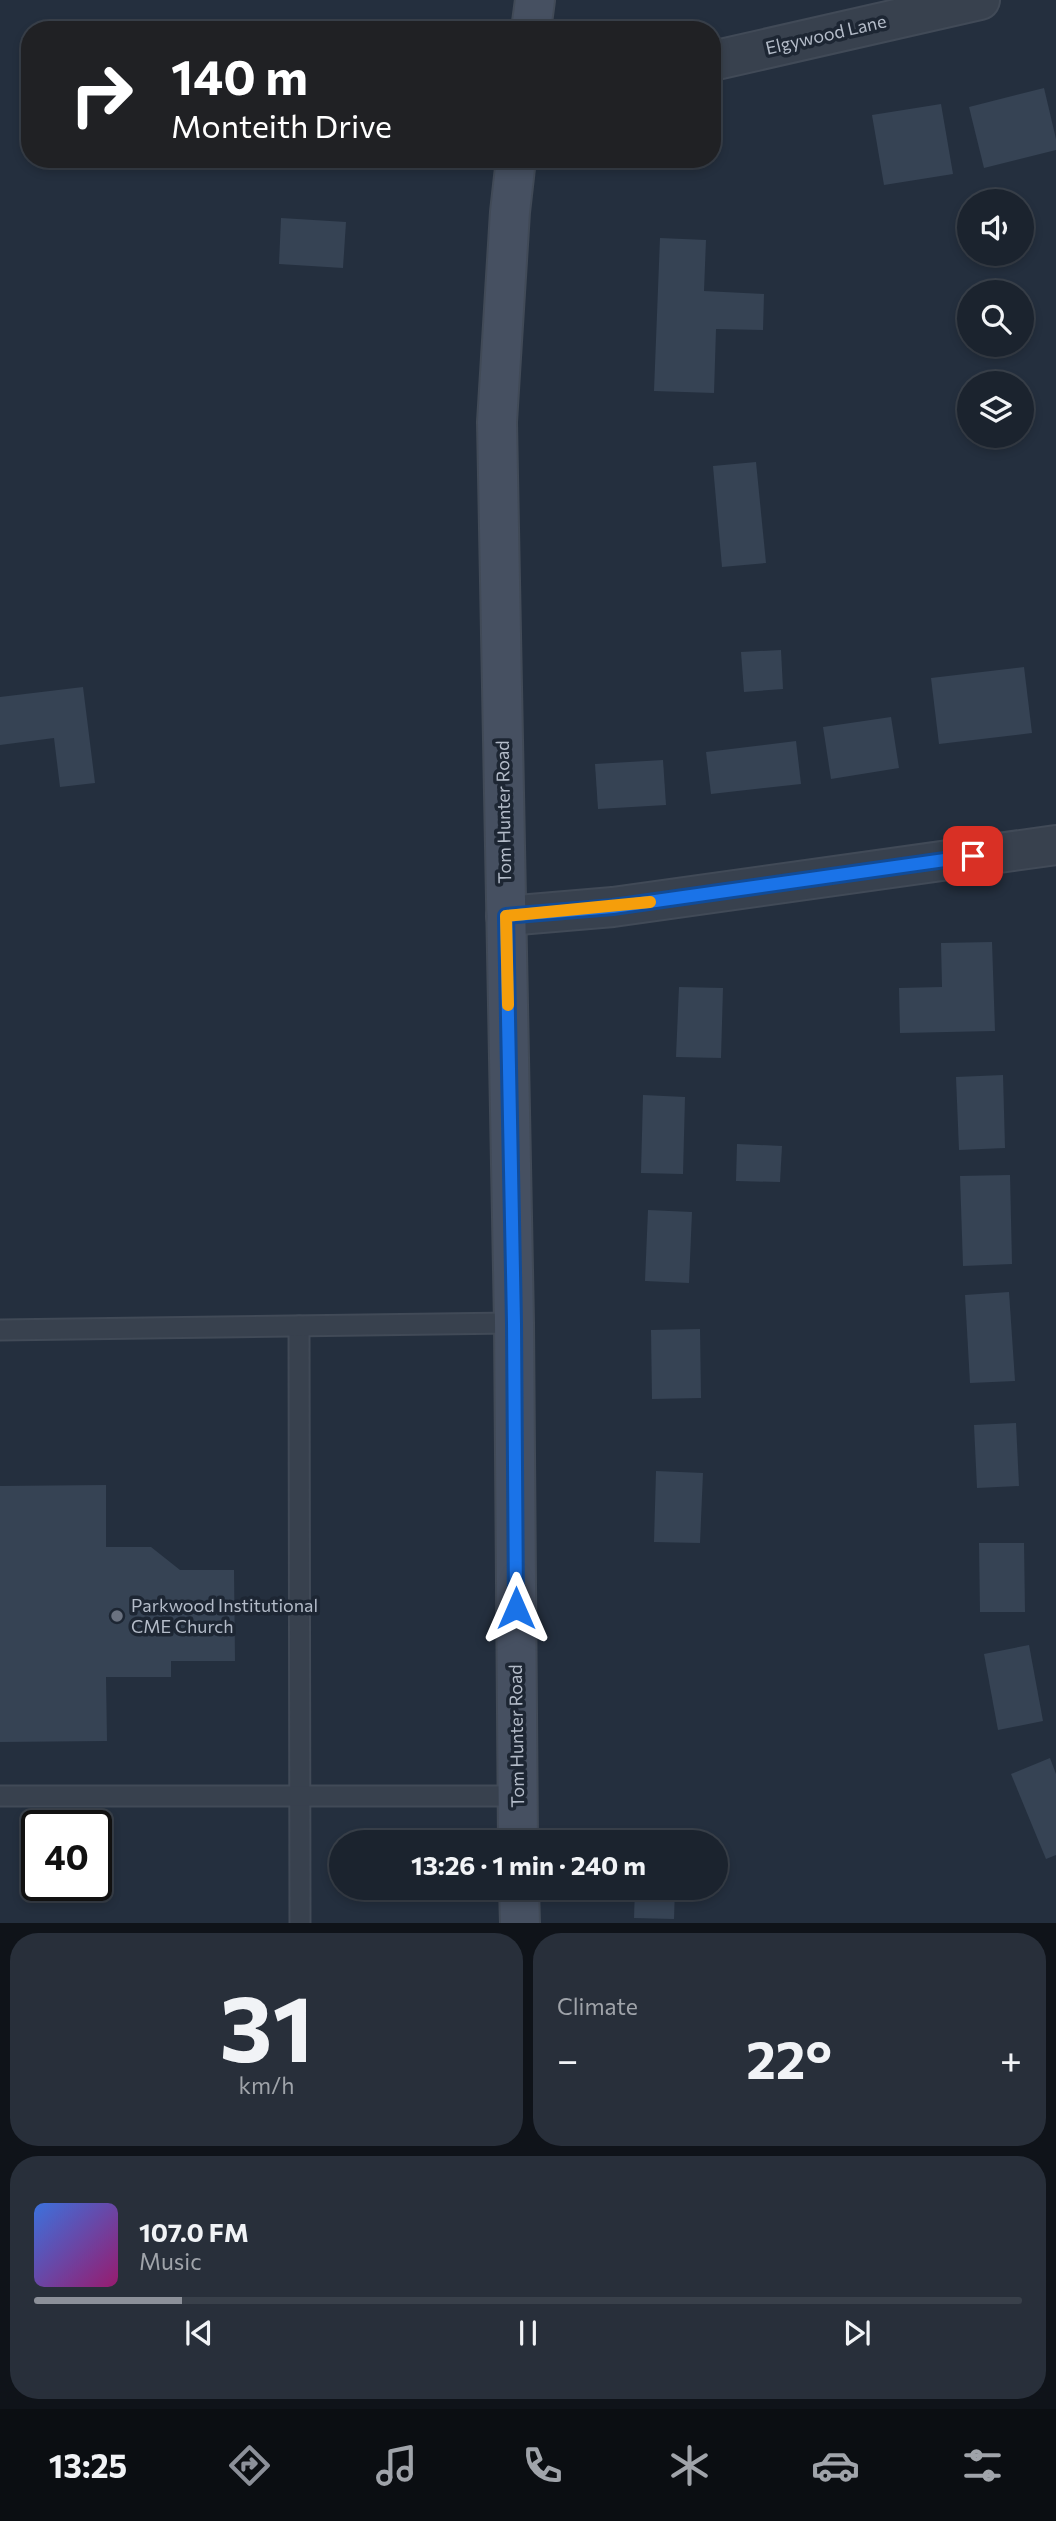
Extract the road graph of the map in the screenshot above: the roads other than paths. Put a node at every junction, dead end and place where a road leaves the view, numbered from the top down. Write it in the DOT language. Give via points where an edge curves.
graph roads {
  1 [pos="535,0"];
  2 [pos="980,0"];
  3 [pos="873,12"];
  4 [pos="532,21"];
  5 [pos="721,58"];
  6 [pos="515,168"];
  7 [pos="1056,845"];
  8 [pos="506,916"];
  9 [pos="514,1323"];
  10 [pos="299,1326"];
  11 [pos="0,1330"];
  12 [pos="0,1796"];
  13 [pos="300,1796"];
  14 [pos="517,1796"];
  15 [pos="518,1830"];
  16 [pos="519,1900"];
  17 [pos="300,1923"];
  18 [pos="520,1923"];
  1 -- 4 [label="street"];
  2 -- 3 [label="street, Elgywood Lane"];
  3 -- 5 [label="street, Elgywood Lane"];
  6 -- 8 [label="street, Tom Hunter Road" via="497,422"];
  7 -- 8 [label="street" via="613,907"];
  8 -- 9 [label="street, Tom Hunter Road"];
  9 -- 10 [label="lane"];
  9 -- 14 [label="street, Tom Hunter Road"];
  10 -- 11 [label="lane"];
  10 -- 13 [label="lane"];
  12 -- 13 [label="lane"];
  13 -- 14 [label="lane"];
  13 -- 17 [label="lane"];
  14 -- 15 [label="street, Tom Hunter Road"];
  16 -- 18 [label="street"];
}
